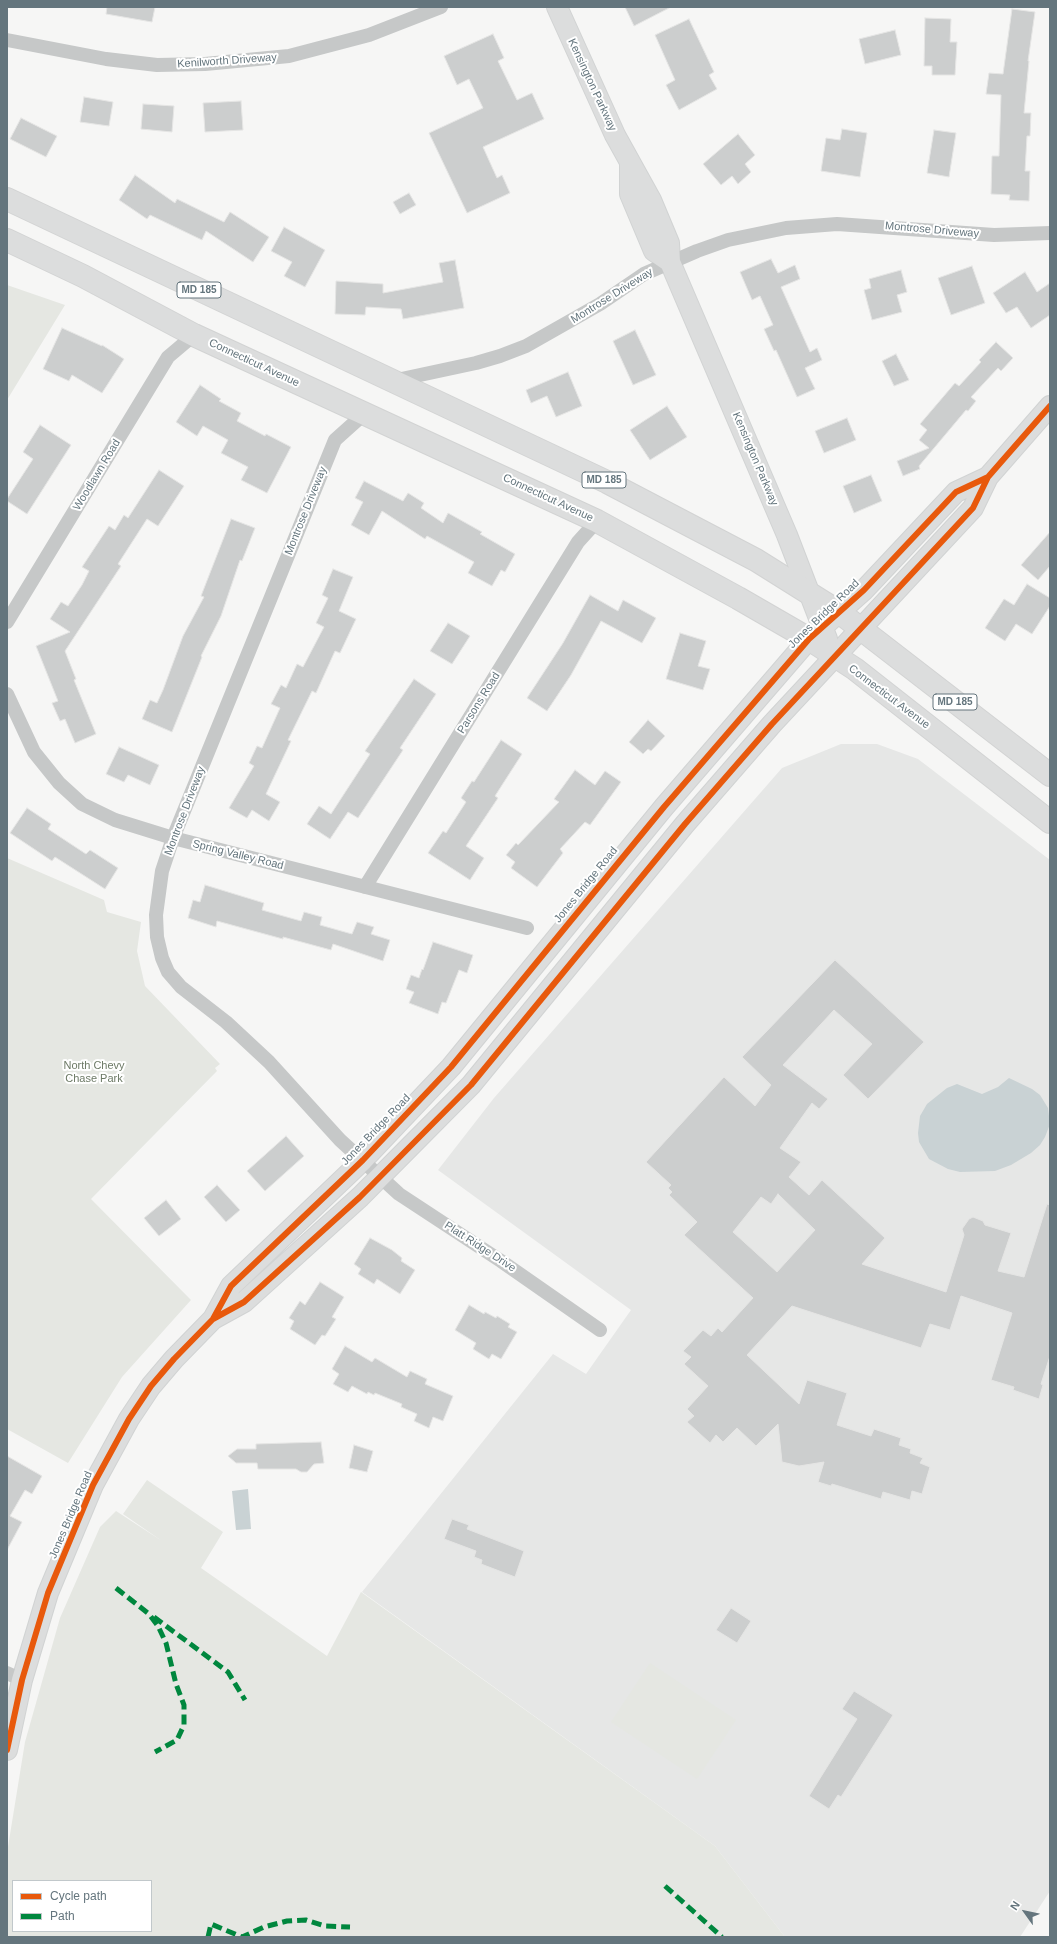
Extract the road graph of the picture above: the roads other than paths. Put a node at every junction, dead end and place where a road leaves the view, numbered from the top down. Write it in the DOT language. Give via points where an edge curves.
graph roads {
  1 [pos="441,7"];
  2 [pos="557,7"];
  3 [pos="7,40"];
  4 [pos="7,199"];
  5 [pos="1050,233"];
  6 [pos="7,240"];
  7 [pos="670,262"];
  8 [pos="194,335"];
  9 [pos="392,381"];
  10 [pos="1050,406"];
  11 [pos="364,414"];
  12 [pos="988,478"];
  13 [pos="597,521"];
  14 [pos="809,592"];
  15 [pos="839,612"];
  16 [pos="7,622"];
  17 [pos="860,629"];
  18 [pos="816,633"];
  19 [pos="835,657"];
  20 [pos="7,694"];
  21 [pos="1050,775"];
  22 [pos="1050,822"];
  23 [pos="173,838"];
  24 [pos="365,887"];
  25 [pos="527,928"];
  26 [pos="363,1160"];
  27 [pos="382,1177"];
  28 [pos="213,1319"];
  29 [pos="600,1330"];
  30 [pos="14,1676"];
  31 [pos="7,1750"];
  1 -- 3 [label="street, Kenilworth Driveway" via="369,35 289,56 205,64 156,65 106,59"];
  2 -- 7 [label="main road, Kensington Parkway" via="630,162 630,194 654,251"];
  4 -- 9 [label="main road, MD 185"];
  5 -- 7 [label="street, Montrose Driveway" via="994,236 872,225 820,224 728,240"];
  6 -- 8 [label="main road, Connecticut Avenue / MD 185" via="83,276"];
  7 -- 9 [label="street, Montrose Driveway" via="644,274 600,304 526,346 482,361"];
  7 -- 14 [label="main road, Kensington Parkway"];
  8 -- 11 [label="main road, Connecticut Avenue / MD 185"];
  8 -- 16 [label="street, Woodlawn Road" via="168,357"];
  9 -- 14 [label="main road, MD 185" via="607,482 756,560"];
  10 -- 12 [label="main road, Jones Bridge Road"];
  11 -- 13 [label="main road, Connecticut Avenue / MD 185"];
  11 -- 23 [label="street, Montrose Driveway" via="335,440"];
  12 -- 15 [label="main road, Jones Bridge Road" via="956,492 864,590"];
  12 -- 17 [label="main road, Jones Bridge Road" via="972,508"];
  13 -- 18 [label="main road, Connecticut Avenue / MD 185" via="738,598"];
  13 -- 24 [label="street, Parsons Road" via="578,542"];
  14 -- 15 [label="main road, MD 185"];
  14 -- 18 [label="main road, Kensington Parkway"];
  15 -- 17 [label="main road, MD 185"];
  15 -- 18 [label="main road, Jones Bridge Road"];
  17 -- 19 [label="main road, Jones Bridge Road"];
  17 -- 21 [label="main road, MD 185"];
  18 -- 19 [label="main road, Connecticut Avenue / MD 185"];
  18 -- 26 [label="main road, Jones Bridge Road" via="664,806 451,1067"];
  19 -- 22 [label="main road, Connecticut Avenue / MD 185" via="861,674"];
  19 -- 27 [label="main road, Jones Bridge Road" via="772,724 685,824 471,1085"];
  20 -- 23 [label="street, Spring Valley Road" via="34,752 59,783 82,804 115,820"];
  23 -- 24 [label="street, Spring Valley Road"];
  23 -- 26 [label="street, Montrose Driveway" via="162,871 156,914 157,937 168,972 181,987 226,1022 269,1062 340,1140"];
  24 -- 25 [label="street, Spring Valley Road"];
  26 -- 27 [label="street, Platt Ridge Drive"];
  26 -- 28 [label="main road, Jones Bridge Road" via="231,1286"];
  27 -- 28 [label="main road, Jones Bridge Road" via="244,1302"];
  27 -- 29 [label="street, Platt Ridge Drive" via="399,1194 502,1260"];
  28 -- 30 [label="main road, Jones Bridge Road" via="174,1358 129,1419 93,1485"];
  30 -- 31 [label="main road, Jones Bridge Road"];
}
